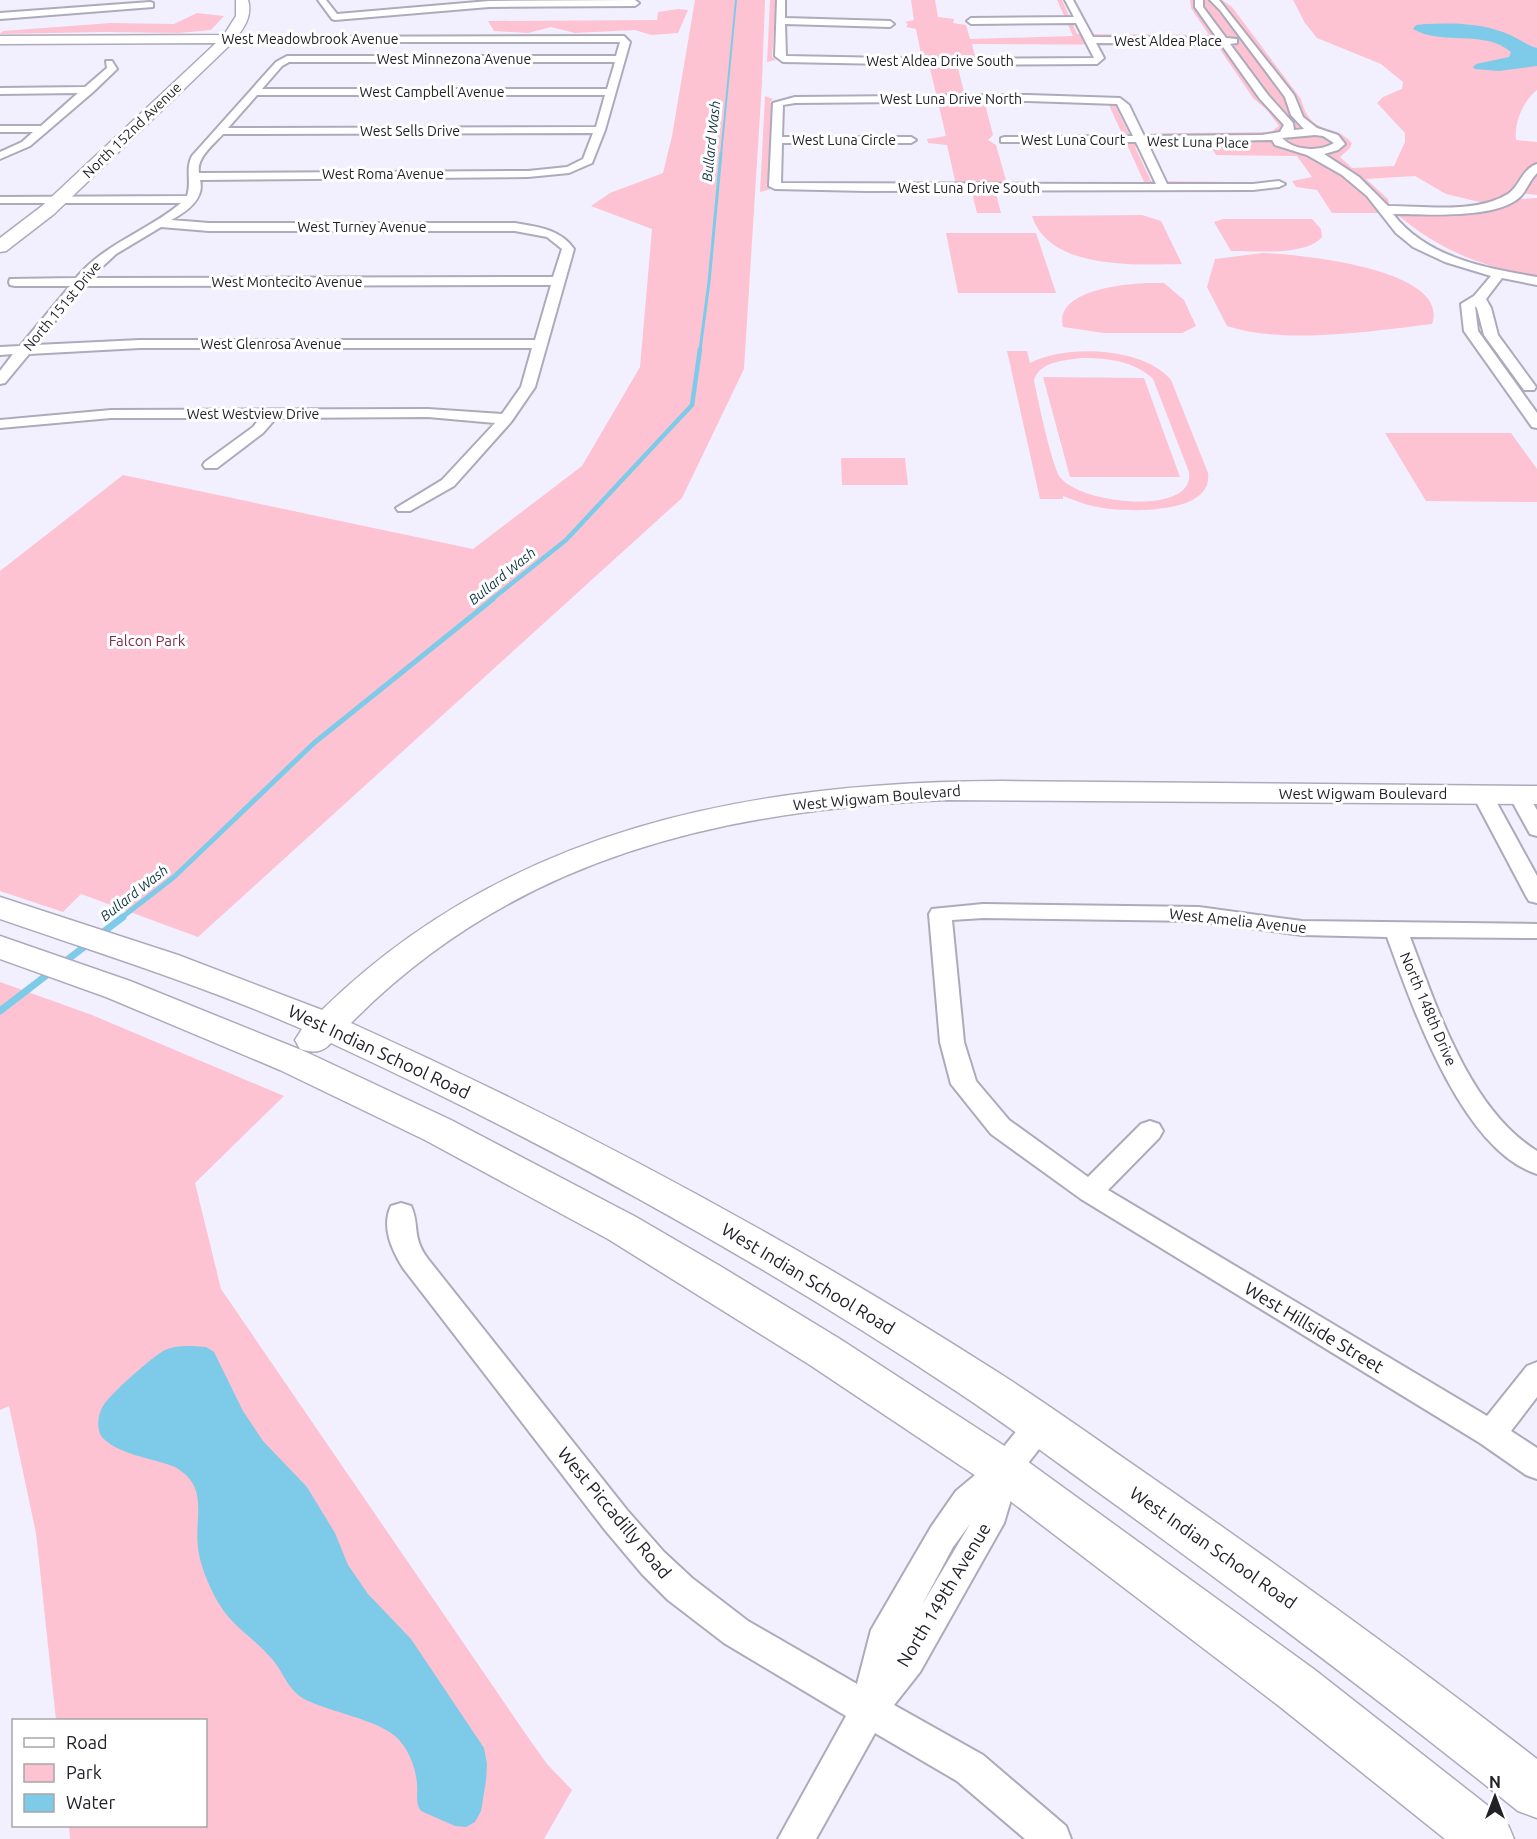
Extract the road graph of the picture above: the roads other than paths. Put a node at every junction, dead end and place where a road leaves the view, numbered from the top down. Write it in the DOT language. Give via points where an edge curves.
graph roads {
  1 [pos="242,0"];
  2 [pos="322,0"];
  3 [pos="781,0"];
  4 [pos="1069,0"];
  5 [pos="1199,0"];
  6 [pos="1214,0"];
  7 [pos="150,2"];
  8 [pos="634,5"];
  9 [pos="453,7"];
  10 [pos="1204,14"];
  11 [pos="1228,14"];
  12 [pos="152,15"];
  13 [pos="460,15"];
  14 [pos="0,16"];
  15 [pos="1079,20"];
  16 [pos="781,21"];
  17 [pos="971,21"];
  18 [pos="890,24"];
  19 [pos="467,29"];
  20 [pos="228,39"];
  21 [pos="463,39"];
  22 [pos="1088,39"];
  23 [pos="1222,39"];
  24 [pos="1247,39"];
  25 [pos="3,43"];
  26 [pos="620,59"];
  27 [pos="110,63"];
  28 [pos="1242,68"];
  29 [pos="1268,68"];
  30 [pos="90,90"];
  31 [pos="1259,90"];
  32 [pos="1285,90"];
  33 [pos="0,91"];
  34 [pos="254,92"];
  35 [pos="611,92"];
  36 [pos="0,129"];
  37 [pos="44,129"];
  38 [pos="600,130"];
  39 [pos="220,131"];
  40 [pos="1320,133"];
  41 [pos="1282,139"];
  42 [pos="777,140"];
  43 [pos="911,140"];
  44 [pos="1005,140"];
  45 [pos="1140,141"];
  46 [pos="0,156"];
  47 [pos="1332,156"];
  48 [pos="1532,168"];
  49 [pos="196,177"];
  50 [pos="1279,184"];
  51 [pos="1162,187"];
  52 [pos="192,199"];
  53 [pos="0,200"];
  54 [pos="58,200"];
  55 [pos="1384,210"];
  56 [pos="160,223"];
  57 [pos="0,247"];
  58 [pos="1499,274"];
  59 [pos="559,281"];
  60 [pos="1537,281"];
  61 [pos="15,282"];
  62 [pos="80,282"];
  63 [pos="1479,299"];
  64 [pos="542,344"];
  65 [pos="0,351"];
  66 [pos="24,351"];
  67 [pos="1491,360"];
  68 [pos="1510,360"];
  69 [pos="0,380"];
  70 [pos="1537,398"];
  71 [pos="272,413"];
  72 [pos="506,419"];
  73 [pos="0,424"];
  74 [pos="1537,424"];
  75 [pos="211,465"];
  76 [pos="404,508"];
  77 [pos="1482,794"];
  78 [pos="1528,795"];
  79 [pos="1537,829"];
  80 [pos="1537,896"];
  81 [pos="0,908"];
  82 [pos="1396,931"];
  83 [pos="1537,931"];
  84 [pos="0,948"];
  85 [pos="327,1026"];
  86 [pos="293,1061"];
  87 [pos="1000,1127"];
  88 [pos="1150,1131"];
  89 [pos="1537,1164"];
  90 [pos="1090,1192"];
  91 [pos="401,1215"];
  92 [pos="1537,1375"];
  93 [pos="1039,1426"];
  94 [pos="1491,1434"];
  95 [pos="1537,1465"];
  96 [pos="1004,1470"];
  97 [pos="868,1711"];
  98 [pos="1537,1792"];
  99 [pos="796,1839"];
  100 [pos="1053,1839"];
  101 [pos="1487,1839"];
  1 -- 20 [label="street, North 152nd Avenue" via="243,17"];
  2 -- 9 [label="street" via="335,17"];
  3 -- 16 [label="street"];
  4 -- 15 [label="street"];
  5 -- 10 [label="street"];
  6 -- 11 [label="street"];
  7 -- 12 [label="street"];
  7 -- 14 [label="street"];
  8 -- 9 [label="street" via="509,3"];
  9 -- 13 [label="street"];
  10 -- 11 [label="street"];
  10 -- 23 [label="street"];
  11 -- 24 [label="street"];
  15 -- 17 [label="street"];
  15 -- 22 [label="street"];
  16 -- 18 [label="street"];
  16 -- 22 [label="street, West Aldea Drive South" via="783,59 944,67 1097,61"];
  19 -- 21 [label="street"];
  20 -- 21 [label="street, West Meadowbrook Avenue"];
  20 -- 25 [label="street, West Meadowbrook Avenue"];
  20 -- 54 [label="street, North 152nd Avenue"];
  21 -- 26 [label="street, West Meadowbrook Avenue" via="621,38 625,42"];
  22 -- 23 [label="street, West Aldea Place"];
  23 -- 24 [label="street, West Aldea Place"];
  23 -- 28 [label="street"];
  24 -- 29 [label="street"];
  26 -- 34 [label="street, West Minnezona Avenue" via="287,60"];
  26 -- 35 [label="street"];
  27 -- 30 [label="street" via="112,69"];
  28 -- 29 [label="street"];
  28 -- 31 [label="street"];
  29 -- 32 [label="street"];
  30 -- 33 [label="street"];
  30 -- 37 [label="street"];
  31 -- 32 [label="street"];
  31 -- 41 [label="street" via="1289,125"];
  32 -- 40 [label="street" via="1305,126"];
  34 -- 35 [label="street, West Campbell Avenue"];
  34 -- 39 [label="street"];
  35 -- 38 [label="street"];
  36 -- 37 [label="street"];
  37 -- 46 [label="street" via="26,144"];
  38 -- 39 [label="street, West Sells Drive"];
  38 -- 49 [label="street, West Roma Avenue" via="588,161 569,170 528,174"];
  39 -- 49 [label="street" via="196,158 192,169"];
  40 -- 41 [label="street"];
  40 -- 47 [label="street" via="1340,141"];
  41 -- 45 [label="street, West Luna Place"];
  41 -- 47 [label="street"];
  42 -- 43 [label="street, West Luna Circle"];
  42 -- 45 [label="street, West Luna Drive North" via="778,103 783,101 950,94 1120,101"];
  42 -- 51 [label="street, West Luna Drive South" via="775,186"];
  44 -- 45 [label="street, West Luna Court"];
  45 -- 51 [label="street"];
  47 -- 55 [label="street"];
  48 -- 55 [label="street" via="1516,194 1496,205 1457,210"];
  49 -- 52 [label="street"];
  50 -- 51 [label="street, West Luna Drive South"];
  52 -- 54 [label="street"];
  52 -- 56 [label="street, North 151st Drive"];
  53 -- 54 [label="street"];
  54 -- 57 [label="street, North 152nd Avenue"];
  55 -- 58 [label="street" via="1402,233 1418,244"];
  56 -- 59 [label="street, West Turney Avenue" via="209,227 515,227 562,240 568,249"];
  56 -- 62 [label="street, North 151st Drive" via="112,251"];
  58 -- 60 [label="street"];
  58 -- 63 [label="street"];
  59 -- 62 [label="street, West Montecito Avenue"];
  59 -- 64 [label="street"];
  61 -- 62 [label="street, West Montecito Avenue"];
  62 -- 66 [label="street, North 151st Drive"];
  63 -- 67 [label="street" via="1468,304 1469,325"];
  63 -- 68 [label="street" via="1491,334"];
  64 -- 66 [label="street, West Glenrosa Avenue" via="140,344"];
  64 -- 72 [label="street" via="528,387"];
  65 -- 66 [label="street, West Glenrosa Avenue"];
  66 -- 69 [label="street, North 151st Drive"];
  67 -- 68 [label="street"];
  67 -- 74 [label="street"];
  68 -- 70 [label="street"];
  71 -- 72 [label="street, West Westview Drive" via="449,413"];
  71 -- 73 [label="street, West Westview Drive" via="111,414"];
  71 -- 75 [label="street" via="258,430"];
  72 -- 76 [label="street" via="448,483"];
  77 -- 78 [label="street, West Wigwam Boulevard"];
  77 -- 80 [label="street"];
  77 -- 85 [label="street, West Wigwam Boulevard" via="966,790 839,799 723,816 604,849 517,885 441,929 380,975"];
  78 -- 79 [label="street"];
  81 -- 85 [label="street, West Indian School Road" via="165,963"];
  82 -- 83 [label="street, West Amelia Avenue"];
  82 -- 87 [label="street, West Amelia Avenue" via="1302,928 1199,914 940,914 952,1042 964,1084"];
  82 -- 89 [label="street, North 148th Drive" via="1440,1043 1467,1095 1511,1147"];
  84 -- 86 [label="street" via="118,989"];
  85 -- 86 [label="street, West Wigwam Boulevard"];
  85 -- 93 [label="street, West Indian School Road" via="526,1121 741,1238 977,1382"];
  86 -- 96 [label="street" via="438,1130 622,1228 825,1352"];
  87 -- 90 [label="street, West Hillside Street"];
  88 -- 90 [label="street"];
  90 -- 94 [label="street, West Hillside Street"];
  91 -- 97 [label="street, West Piccadilly Road" via="400,1235 417,1267 653,1563 736,1632"];
  92 -- 94 [label="street"];
  93 -- 96 [label="street, North 149th Avenue"];
  93 -- 98 [label="street, West Indian School Road" via="1275,1591"];
  94 -- 95 [label="street, West Hillside Street"];
  96 -- 97 [label="street, North 149th Avenue" via="993,1513 936,1579 908,1660"];
  96 -- 101 [label="street" via="1297,1688"];
  97 -- 99 [label="street, North 149th Avenue"];
  97 -- 100 [label="street, West Piccadilly Road" via="970,1768"];
}
